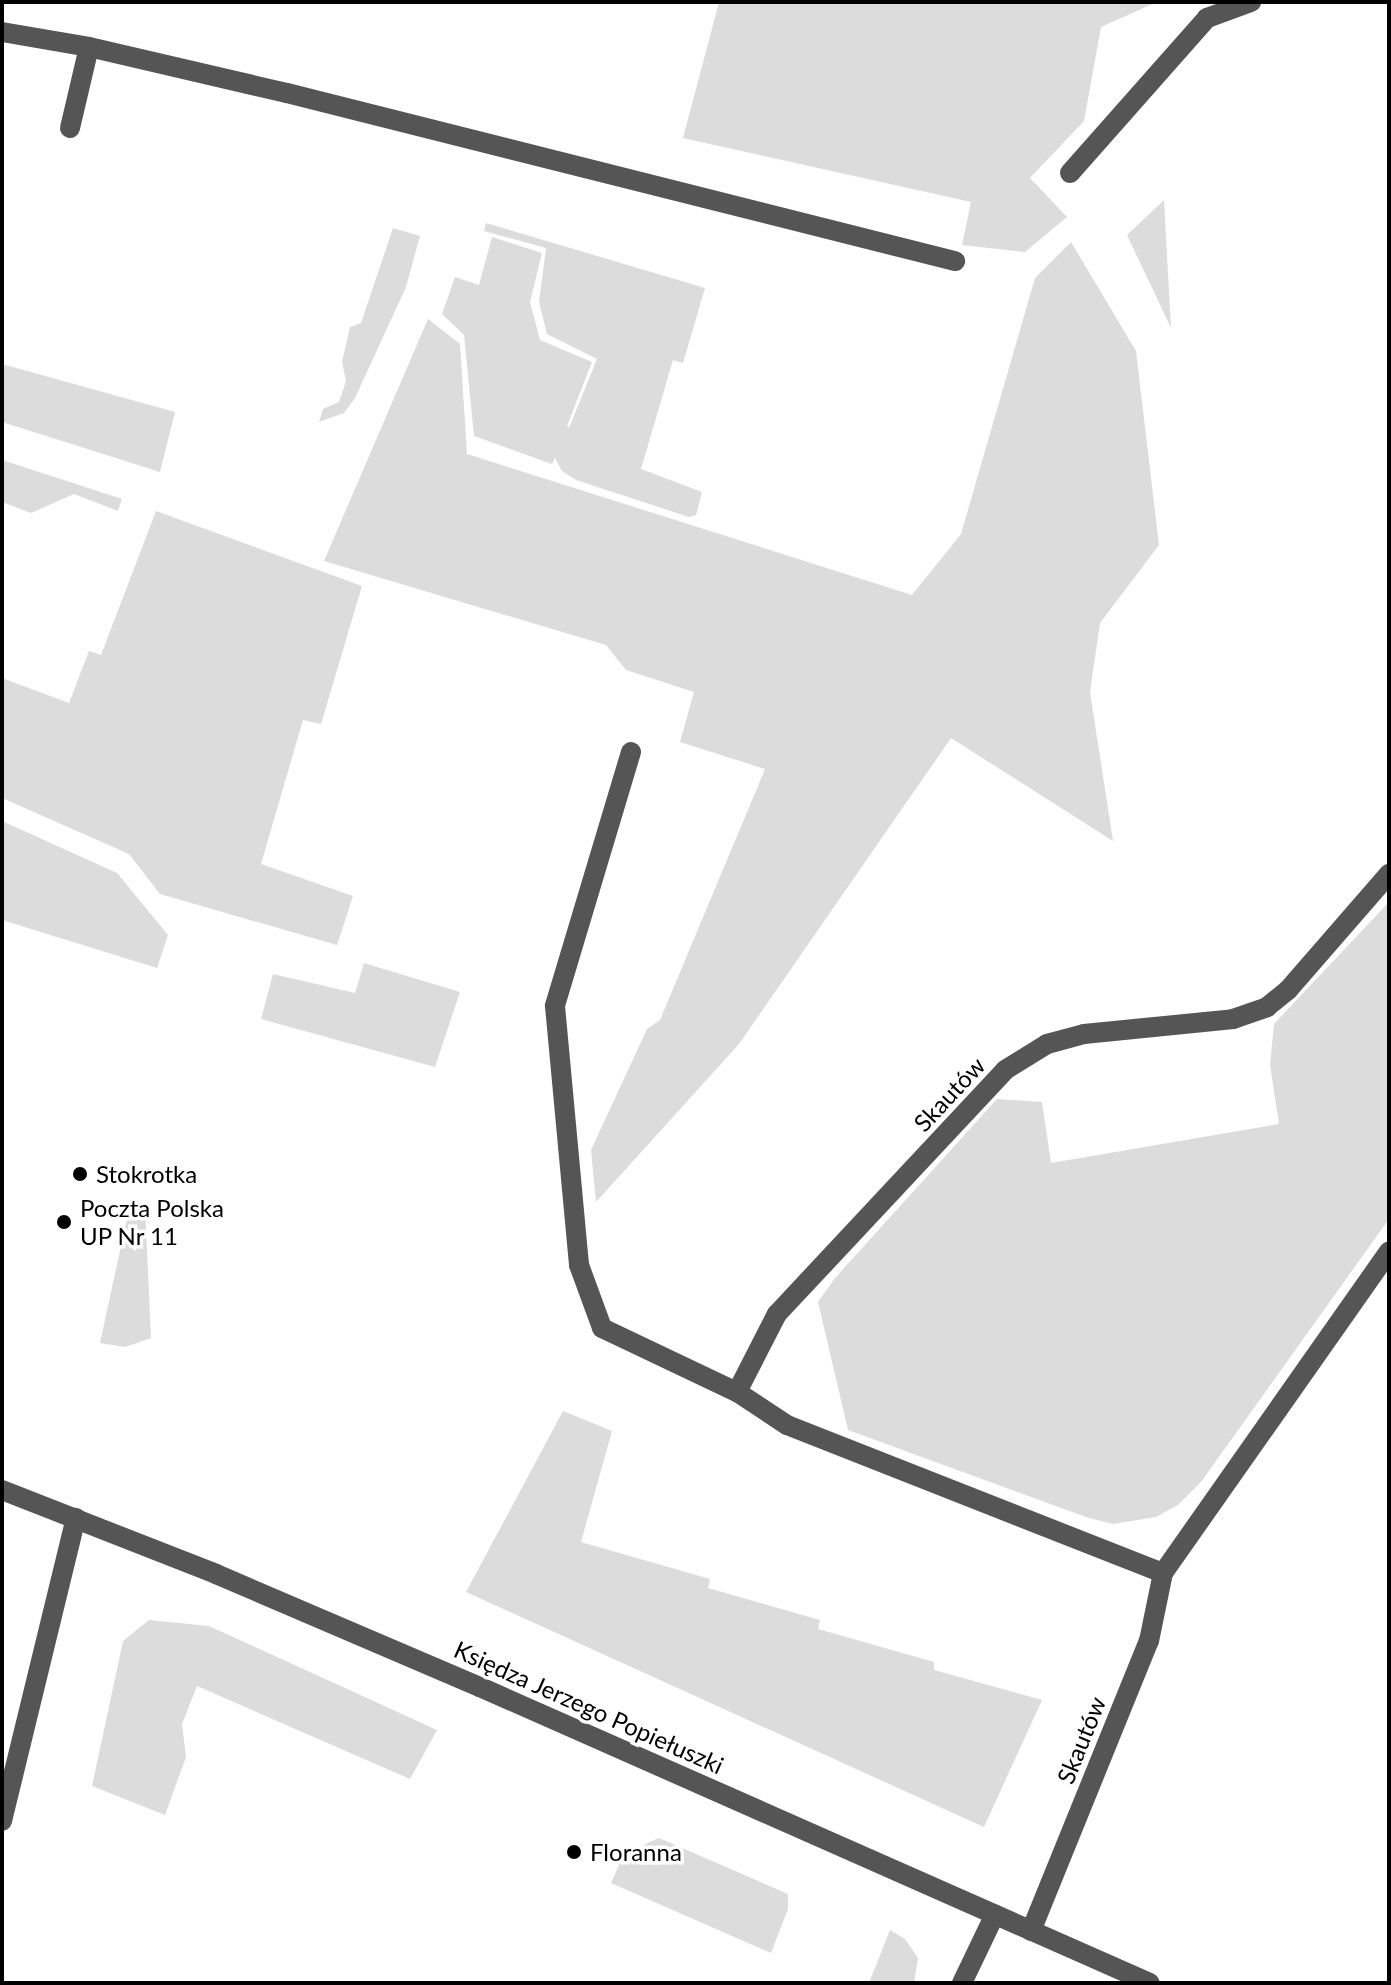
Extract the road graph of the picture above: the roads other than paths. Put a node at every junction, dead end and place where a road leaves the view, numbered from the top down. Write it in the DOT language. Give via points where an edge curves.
graph roads {
  1 [pos="1251,2"];
  2 [pos="2,32"];
  3 [pos="89,47"];
  4 [pos="70,128"];
  5 [pos="1070,173"];
  6 [pos="955,261"];
  7 [pos="631,752"];
  8 [pos="1389,874"];
  9 [pos="1389,1251"];
  10 [pos="737,1392"];
  11 [pos="2,1490"];
  12 [pos="76,1518"];
  13 [pos="1163,1573"];
  14 [pos="2,1821"];
  15 [pos="995,1914"];
  16 [pos="1031,1931"];
  17 [pos="962,1983"];
  18 [pos="1150,1983"];
  1 -- 5 [label="street" via="1207,18"];
  2 -- 3 [label="street"];
  3 -- 4 [label="street"];
  3 -- 6 [label="street"];
  7 -- 10 [label="street" via="555,1006 579,1265 602,1328"];
  8 -- 10 [label="street, Skautów" via="1267,1007 1233,1019 1084,1034 1047,1044 1005,1070 777,1314"];
  9 -- 13 [label="street, Skautów"];
  10 -- 13 [label="street" via="801,1431"];
  11 -- 12 [label="street, Księdza Jerzego Popiełuszki"];
  12 -- 14 [label="street"];
  12 -- 15 [label="street, Księdza Jerzego Popiełuszki" via="480,1687"];
  13 -- 16 [label="street, Skautów" via="1149,1641"];
  15 -- 16 [label="street, Księdza Jerzego Popiełuszki"];
  15 -- 17 [label="street"];
  16 -- 18 [label="street, Księdza Jerzego Popiełuszki"];
}
